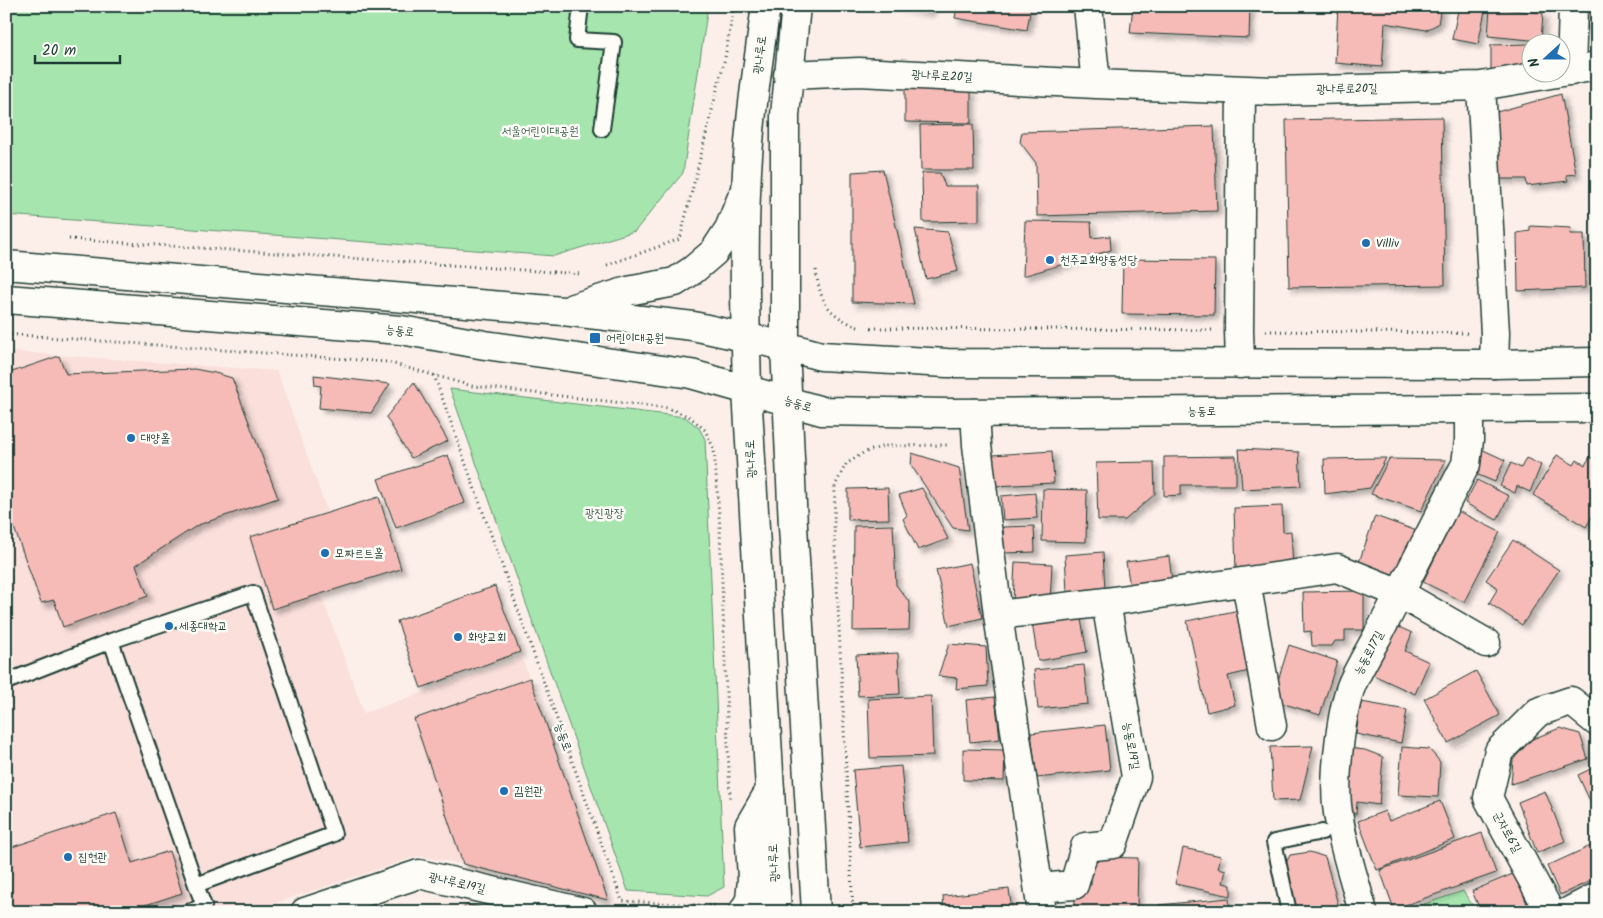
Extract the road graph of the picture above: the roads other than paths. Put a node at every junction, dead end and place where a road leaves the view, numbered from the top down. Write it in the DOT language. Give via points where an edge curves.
graph roads {
  1 [pos="581,6"];
  2 [pos="766,6"];
  3 [pos="796,6"];
  4 [pos="1088,6"];
  5 [pos="1573,6"];
  6 [pos="1584,69"];
  7 [pos="788,75"];
  8 [pos="1096,84"];
  9 [pos="1481,86"];
  10 [pos="1242,90"];
  11 [pos="602,129"];
  12 [pos="747,187"];
  13 [pos="6,265"];
  14 [pos="6,299"];
  15 [pos="563,311"];
  16 [pos="746,338"];
  17 [pos="785,346"];
  18 [pos="1597,362"];
  19 [pos="1240,364"];
  20 [pos="1494,364"];
  21 [pos="748,390"];
  22 [pos="786,400"];
  23 [pos="1597,408"];
  24 [pos="1469,409"];
  25 [pos="975,413"];
  26 [pos="1246,582"];
  27 [pos="1399,593"];
  28 [pos="1106,602"];
  29 [pos="998,615"];
  30 [pos="111,641"];
  31 [pos="1486,643"];
  32 [pos="6,682"];
  33 [pos="1597,722"];
  34 [pos="1272,726"];
  35 [pos="770,790"];
  36 [pos="1322,832"];
  37 [pos="196,885"];
  38 [pos="1597,897"];
  39 [pos="1040,900"];
  40 [pos="731,909"];
  41 [pos="187,912"];
  42 [pos="305,912"];
  43 [pos="584,912"];
  44 [pos="777,912"];
  45 [pos="816,912"];
  46 [pos="1289,912"];
  47 [pos="1363,912"];
  48 [pos="1550,912"];
  49 [pos="1568,912"];
  1 -- 11 [label="lane" via="578,40 614,42"];
  2 -- 12 [label="main road, 광나루로" via="750,132"];
  3 -- 7 [label="main road"];
  4 -- 8 [label="main road"];
  5 -- 6 [label="main road"];
  6 -- 9 [label="main road, 광나루로20길"];
  7 -- 8 [label="main road, 광나루로20길" via="860,72"];
  7 -- 17 [label="main road" via="785,114"];
  8 -- 10 [label="main road, 광나루로20길"];
  9 -- 10 [label="main road, 광나루로20길"];
  9 -- 20 [label="main road"];
  10 -- 19 [label="main road"];
  12 -- 15 [label="main road" via="729,230 714,252 687,274 675,282 628,291"];
  12 -- 16 [label="main road, 광나루로"];
  13 -- 15 [label="main road"];
  14 -- 21 [label="main road, 능동로" via="401,330 691,374"];
  15 -- 16 [label="main road" via="692,326"];
  16 -- 17 [label="main road"];
  16 -- 21 [label="main road, 광나루로"];
  17 -- 19 [label="main road" via="821,356 947,363"];
  17 -- 22 [label="main road"];
  18 -- 20 [label="main road"];
  19 -- 20 [label="main road"];
  21 -- 22 [label="main road, 능동로"];
  21 -- 35 [label="main road, 광나루로"];
  22 -- 25 [label="main road, 능동로" via="822,411"];
  22 -- 45 [label="main road"];
  23 -- 24 [label="main road, 능동로"];
  24 -- 25 [label="main road, 능동로"];
  24 -- 27 [label="main road, 능동로17길" via="1466,464"];
  25 -- 29 [label="main road, 능동로19길"];
  26 -- 27 [label="main road" via="1337,568"];
  26 -- 28 [label="main road"];
  26 -- 34 [label="main road"];
  27 -- 31 [label="main road"];
  27 -- 47 [label="main road, 능동로17길" via="1351,686 1339,753 1337,804"];
  28 -- 29 [label="main road"];
  28 -- 39 [label="main road, 능동로19길" via="1136,777 1113,844 1085,847 1074,885"];
  29 -- 39 [label="main road, 능동로19길"];
  30 -- 32 [label="lane"];
  30 -- 37 [label="lane"];
  30 -- 37 [label="lane" via="253,593 334,834"];
  33 -- 48 [label="main road, 군자로6길" via="1571,701 1538,712 1499,751 1488,798"];
  35 -- 40 [label="main road" via="749,826 750,900"];
  35 -- 44 [label="main road, 광나루로"];
  36 -- 46 [label="lane" via="1274,842"];
  37 -- 41 [label="lane" via="204,906"];
  38 -- 49 [label="main road"];
  42 -- 43 [label="main road, 광나루로19길" via="419,874"];
}
